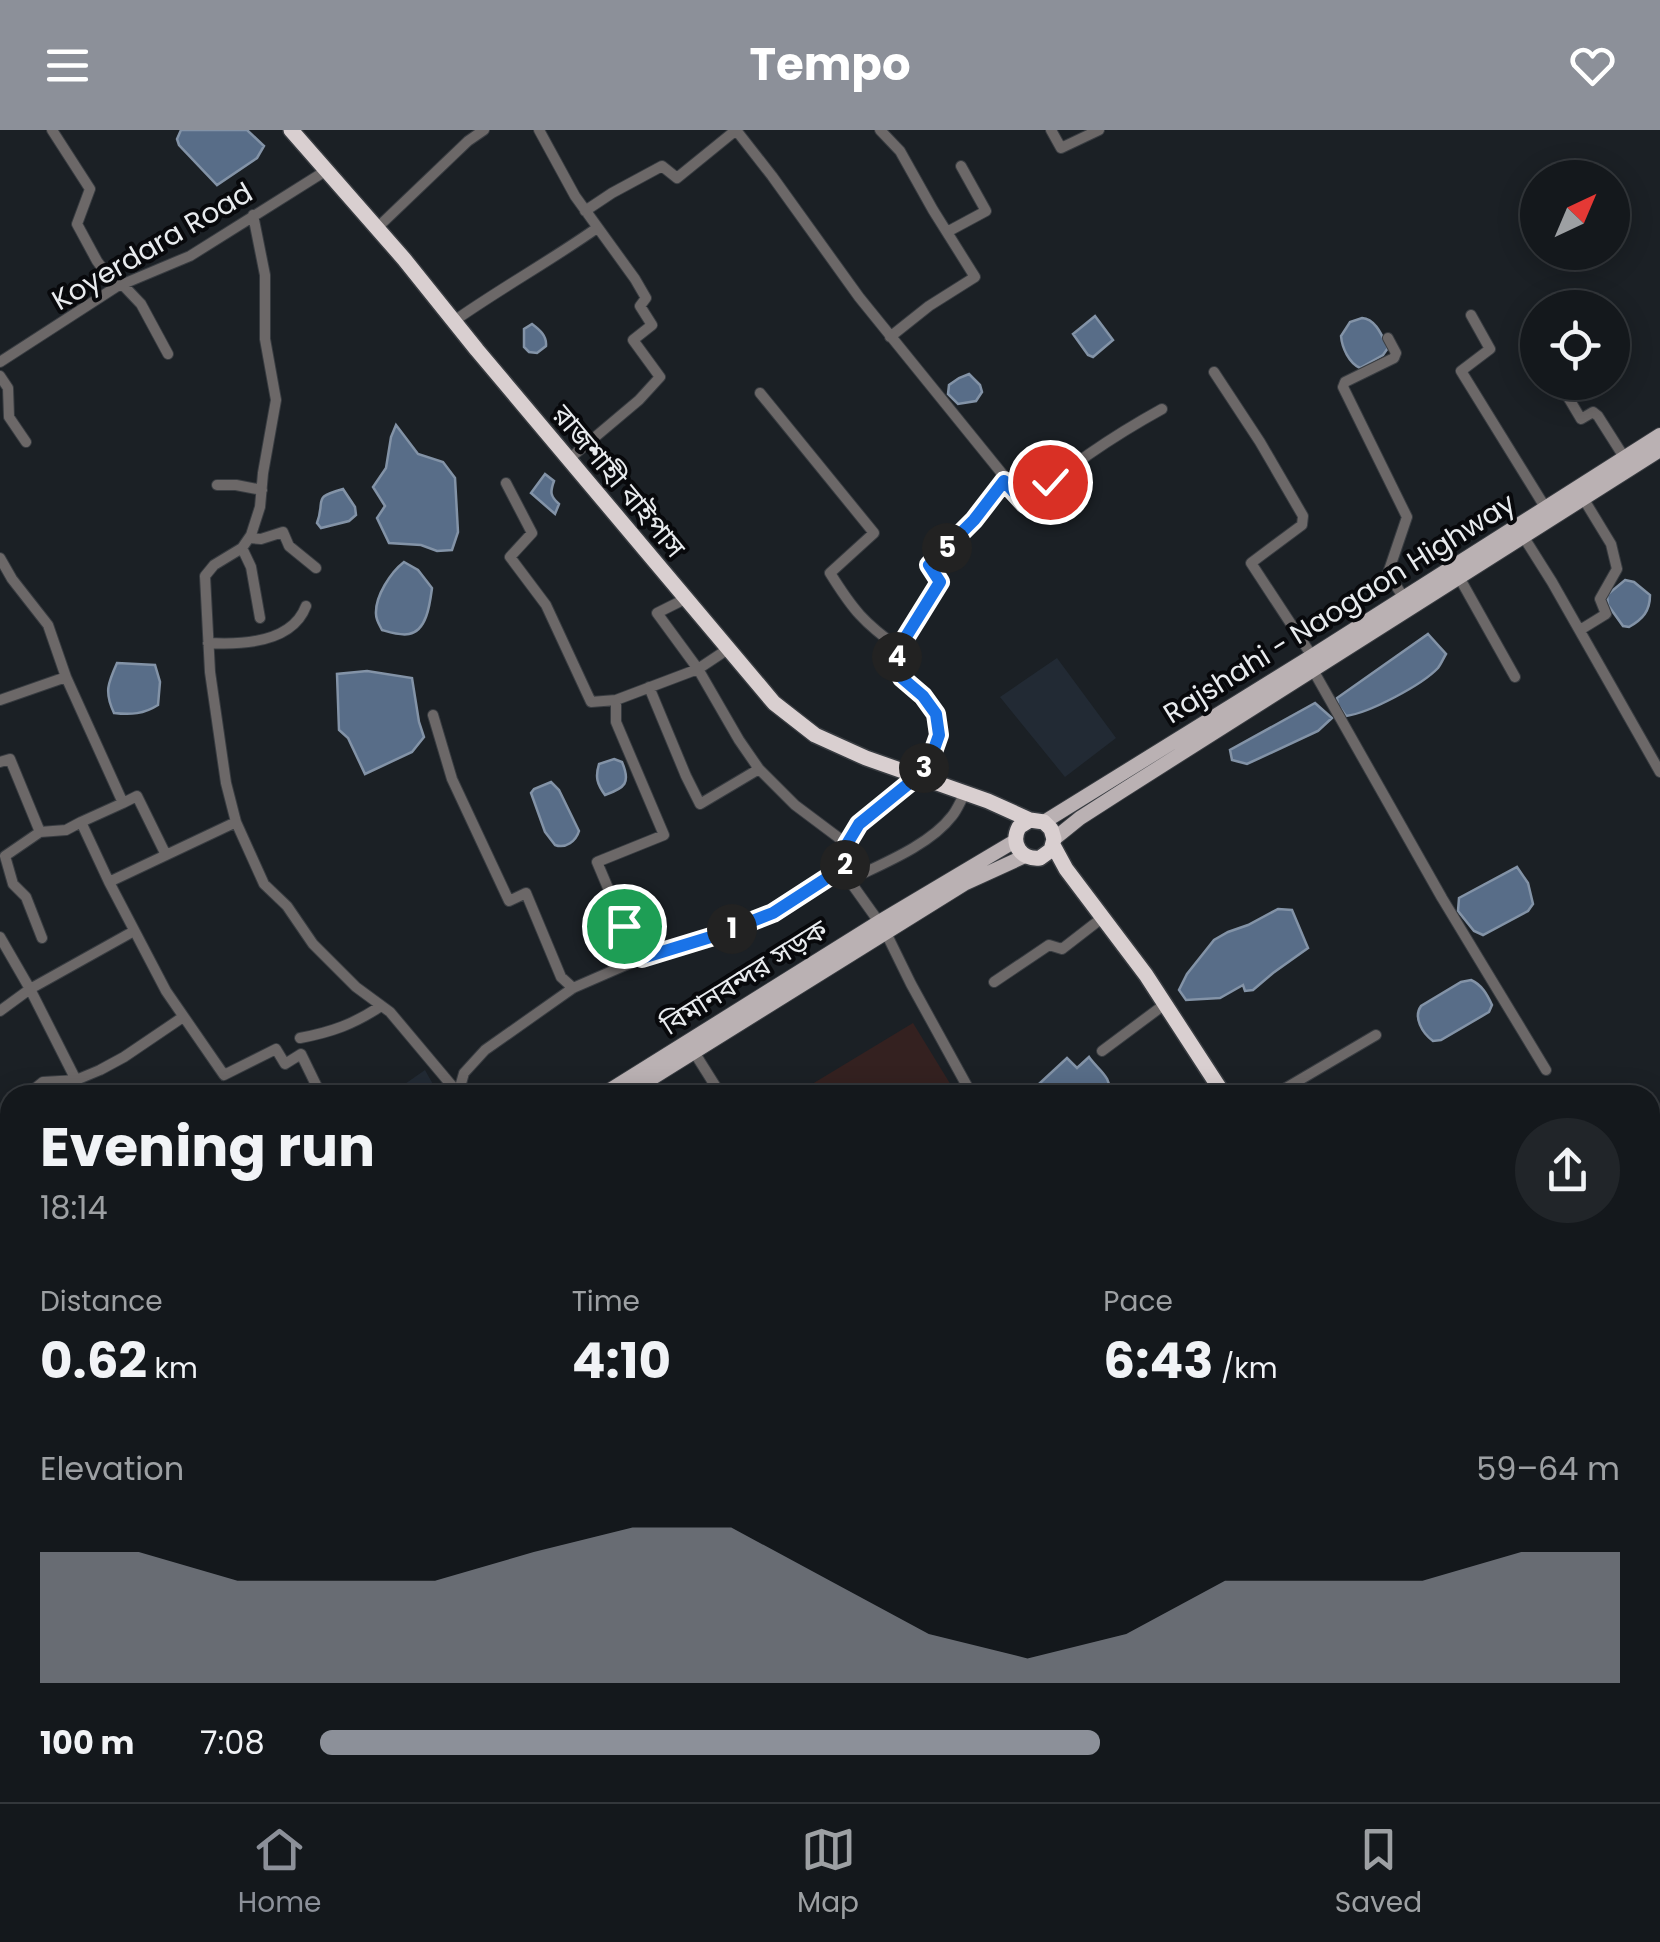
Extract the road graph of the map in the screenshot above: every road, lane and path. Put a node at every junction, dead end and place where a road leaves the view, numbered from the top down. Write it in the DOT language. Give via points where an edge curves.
graph roads {
  1 [pos="52,130"];
  2 [pos="291,130"];
  3 [pos="484,130"];
  4 [pos="539,130"];
  5 [pos="736,130"];
  6 [pos="880,130"];
  7 [pos="1051,130"];
  8 [pos="1098,130"];
  9 [pos="961,166"];
  10 [pos="327,170"];
  11 [pos="585,211"];
  12 [pos="253,215"];
  13 [pos="377,228"];
  14 [pos="597,228"];
  15 [pos="947,232"];
  16 [pos="119,285"];
  17 [pos="1470,315"];
  18 [pos="454,322"];
  19 [pos="890,337"];
  20 [pos="1388,338"];
  21 [pos="168,354"];
  22 [pos="0,362"];
  23 [pos="1214,372"];
  24 [pos="0,376"];
  25 [pos="760,393"];
  26 [pos="1570,400"];
  27 [pos="1162,409"];
  28 [pos="1660,435"];
  29 [pos="26,442"];
  30 [pos="1660,450"];
  31 [pos="1624,458"];
  32 [pos="569,459"];
  33 [pos="1004,481"];
  34 [pos="506,483"];
  35 [pos="217,486"];
  36 [pos="262,490"];
  37 [pos="1583,498"];
  38 [pos="1545,507"];
  39 [pos="1523,536"];
  40 [pos="245,543"];
  41 [pos="0,558"];
  42 [pos="316,568"];
  43 [pos="1459,577"];
  44 [pos="685,599"];
  45 [pos="1407,603"];
  46 [pos="306,606"];
  47 [pos="260,618"];
  48 [pos="1580,630"];
  49 [pos="208,643"];
  50 [pos="899,648"];
  51 [pos="728,649"];
  52 [pos="1312,663"];
  53 [pos="698,668"];
  54 [pos="66,677"];
  55 [pos="1514,677"];
  56 [pos="649,687"];
  57 [pos="0,700"];
  58 [pos="616,700"];
  59 [pos="433,716"];
  60 [pos="0,762"];
  61 [pos="759,769"];
  62 [pos="1660,772"];
  63 [pos="918,776"];
  64 [pos="963,794"];
  65 [pos="123,803"];
  66 [pos="1037,821"];
  67 [pos="81,822"];
  68 [pos="236,822"];
  69 [pos="40,832"];
  70 [pos="1016,837"];
  71 [pos="1054,842"];
  72 [pos="847,844"];
  73 [pos="166,855"];
  74 [pos="1029,857"];
  75 [pos="844,867"];
  76 [pos="849,880"];
  77 [pos="109,882"];
  78 [pos="1084,896"];
  79 [pos="1102,918"];
  80 [pos="882,928"];
  81 [pos="134,931"];
  82 [pos="0,937"];
  83 [pos="42,938"];
  84 [pos="642,958"];
  85 [pos="994,982"];
  86 [pos="573,988"];
  87 [pos="30,989"];
  88 [pos="1165,1004"];
  89 [pos="381,1006"];
  90 [pos="0,1011"];
  91 [pos="182,1017"];
  92 [pos="1376,1035"];
  93 [pos="300,1038"];
  94 [pos="1102,1051"];
  95 [pos="694,1052"];
  96 [pos="1546,1070"];
  97 [pos="76,1080"];
  98 [pos="39,1085"];
  99 [pos="317,1085"];
  100 [pos="451,1085"];
  101 [pos="460,1085"];
  102 [pos="619,1085"];
  103 [pos="641,1085"];
  104 [pos="715,1085"];
  105 [pos="967,1085"];
  106 [pos="1218,1085"];
  107 [pos="1291,1085"];
  1 -- 16 [label="street" via="90,189 77,224 96,261"];
  2 -- 10 [label="highway, রাজশাহী বাইপাস"];
  3 -- 13 [label="street"];
  4 -- 11 [label="street"];
  5 -- 11 [label="street" via="678,178 662,166"];
  5 -- 19 [label="street"];
  6 -- 15 [label="street" via="900,150"];
  7 -- 8 [label="street" via="1061,148"];
  9 -- 15 [label="street" via="986,211"];
  10 -- 12 [label="street, Koyerdara Road"];
  10 -- 13 [label="highway, রাজশাহী বাইপাস"];
  11 -- 14 [label="street"];
  12 -- 16 [label="street, Koyerdara Road" via="190,256"];
  12 -- 36 [label="street" via="276,390"];
  13 -- 18 [label="highway, রাজশাহী বাইপাস"];
  14 -- 18 [label="street"];
  14 -- 32 [label="street" via="646,298 640,306 652,325 633,340 660,378"];
  15 -- 19 [label="street" via="975,277"];
  16 -- 21 [label="street" via="140,304"];
  16 -- 22 [label="street, Koyerdara Road"];
  17 -- 38 [label="street" via="1490,349 1461,371"];
  18 -- 32 [label="highway, রাজশাহী বাইপাস"];
  19 -- 33 [label="street"];
  20 -- 45 [label="street" via="1394,358 1343,387 1407,518 1388,573"];
  23 -- 52 [label="street" via="1303,516 1302,525 1251,564"];
  24 -- 29 [label="street" via="8,388 9,417"];
  25 -- 50 [label="street" via="874,533 830,574 851,608"];
  26 -- 31 [label="street" via="1581,419 1598,416"];
  27 -- 33 [label="street" via="1025,504"];
  28 -- 31 [label="main road, Rajshahi - Naogaon Highway"];
  30 -- 37 [label="main road, Rajshahi - Naogaon Highway"];
  31 -- 38 [label="main road, Rajshahi - Naogaon Highway"];
  32 -- 44 [label="highway, রাজশাহী বাইপাস"];
  33 -- 50 [label="street" via="929,565 940,582"];
  34 -- 58 [label="street" via="532,532 510,556 546,604 591,702"];
  35 -- 36 [label="street"];
  36 -- 40 [label="street"];
  37 -- 39 [label="main road, Rajshahi - Naogaon Highway"];
  37 -- 48 [label="street" via="1611,544 1616,569 1600,598 1606,614"];
  38 -- 45 [label="main road, Rajshahi - Naogaon Highway"];
  39 -- 43 [label="main road, Rajshahi - Naogaon Highway"];
  39 -- 48 [label="street"];
  40 -- 42 [label="street" via="283,532 288,546"];
  40 -- 47 [label="street"];
  40 -- 49 [label="street" via="205,576"];
  41 -- 54 [label="street" via="48,625"];
  43 -- 45 [label="main road, Rajshahi - Naogaon Highway"];
  43 -- 55 [label="street"];
  44 -- 51 [label="highway, রাজশাহী বাইপাস"];
  44 -- 53 [label="street" via="657,613"];
  45 -- 52 [label="main road, Rajshahi - Naogaon Highway"];
  46 -- 49 [label="street" via="300,620 279,634"];
  48 -- 62 [label="street"];
  49 -- 68 [label="street"];
  50 -- 63 [label="street" via="895,665 902,678 936,714 939,735"];
  51 -- 53 [label="street"];
  51 -- 63 [label="highway, রাজশাহী বাইপাস" via="774,703 816,736"];
  52 -- 66 [label="main road, Rajshahi - Naogaon Highway"];
  52 -- 71 [label="main road, Rajshahi - Naogaon Highway"];
  52 -- 96 [label="street"];
  53 -- 56 [label="street"];
  53 -- 61 [label="street"];
  54 -- 57 [label="street"];
  54 -- 65 [label="street"];
  56 -- 58 [label="street"];
  56 -- 61 [label="street" via="700,804"];
  58 -- 84 [label="street" via="616,722 664,835 597,862"];
  59 -- 86 [label="street" via="452,780 509,901 526,893 560,977"];
  60 -- 69 [label="street" via="10,759"];
  61 -- 72 [label="street"];
  63 -- 64 [label="highway, রাজশাহী বাইপাস"];
  63 -- 72 [label="street" via="859,824"];
  64 -- 66 [label="highway"];
  64 -- 70 [label="highway" via="996,814"];
  64 -- 76 [label="street" via="938,830"];
  65 -- 67 [label="street"];
  65 -- 73 [label="street" via="138,796"];
  66 -- 70 [label="highway" via="1019,827"];
  66 -- 71 [label="highway" via="1051,829"];
  67 -- 69 [label="street"];
  67 -- 77 [label="street"];
  68 -- 73 [label="street"];
  68 -- 89 [label="street" via="264,884 313,944"];
  69 -- 83 [label="street" via="5,856"];
  70 -- 74 [label="highway" via="1018,850"];
  70 -- 80 [label="main road, বিমানবন্দর সড়ক"];
  71 -- 74 [label="highway" via="1047,854"];
  71 -- 78 [label="highway"];
  72 -- 75 [label="street"];
  73 -- 77 [label="street"];
  74 -- 78 [label="highway"];
  74 -- 80 [label="main road, বিমানবন্দর সড়ক"];
  75 -- 76 [label="street"];
  75 -- 84 [label="street" via="773,913"];
  76 -- 80 [label="street"];
  77 -- 81 [label="street"];
  78 -- 79 [label="highway"];
  79 -- 85 [label="street" via="1062,949 1049,945"];
  79 -- 88 [label="highway"];
  80 -- 95 [label="main road, বিমানবন্দর সড়ক"];
  80 -- 102 [label="main road, বিমানবন্দর সড়ক"];
  80 -- 105 [label="street"];
  81 -- 87 [label="street"];
  81 -- 91 [label="street"];
  82 -- 87 [label="street"];
  84 -- 86 [label="street"];
  86 -- 101 [label="street" via="485,1050"];
  87 -- 90 [label="street"];
  87 -- 97 [label="street"];
  88 -- 94 [label="street"];
  88 -- 106 [label="highway"];
  89 -- 93 [label="street" via="358,1022"];
  89 -- 100 [label="street"];
  91 -- 97 [label="street"];
  91 -- 99 [label="street" via="224,1075 276,1049 285,1064 301,1054"];
  92 -- 107 [label="street"];
  95 -- 103 [label="main road, বিমানবন্দর সড়ক"];
  95 -- 104 [label="street"];
  97 -- 98 [label="street"];
}
